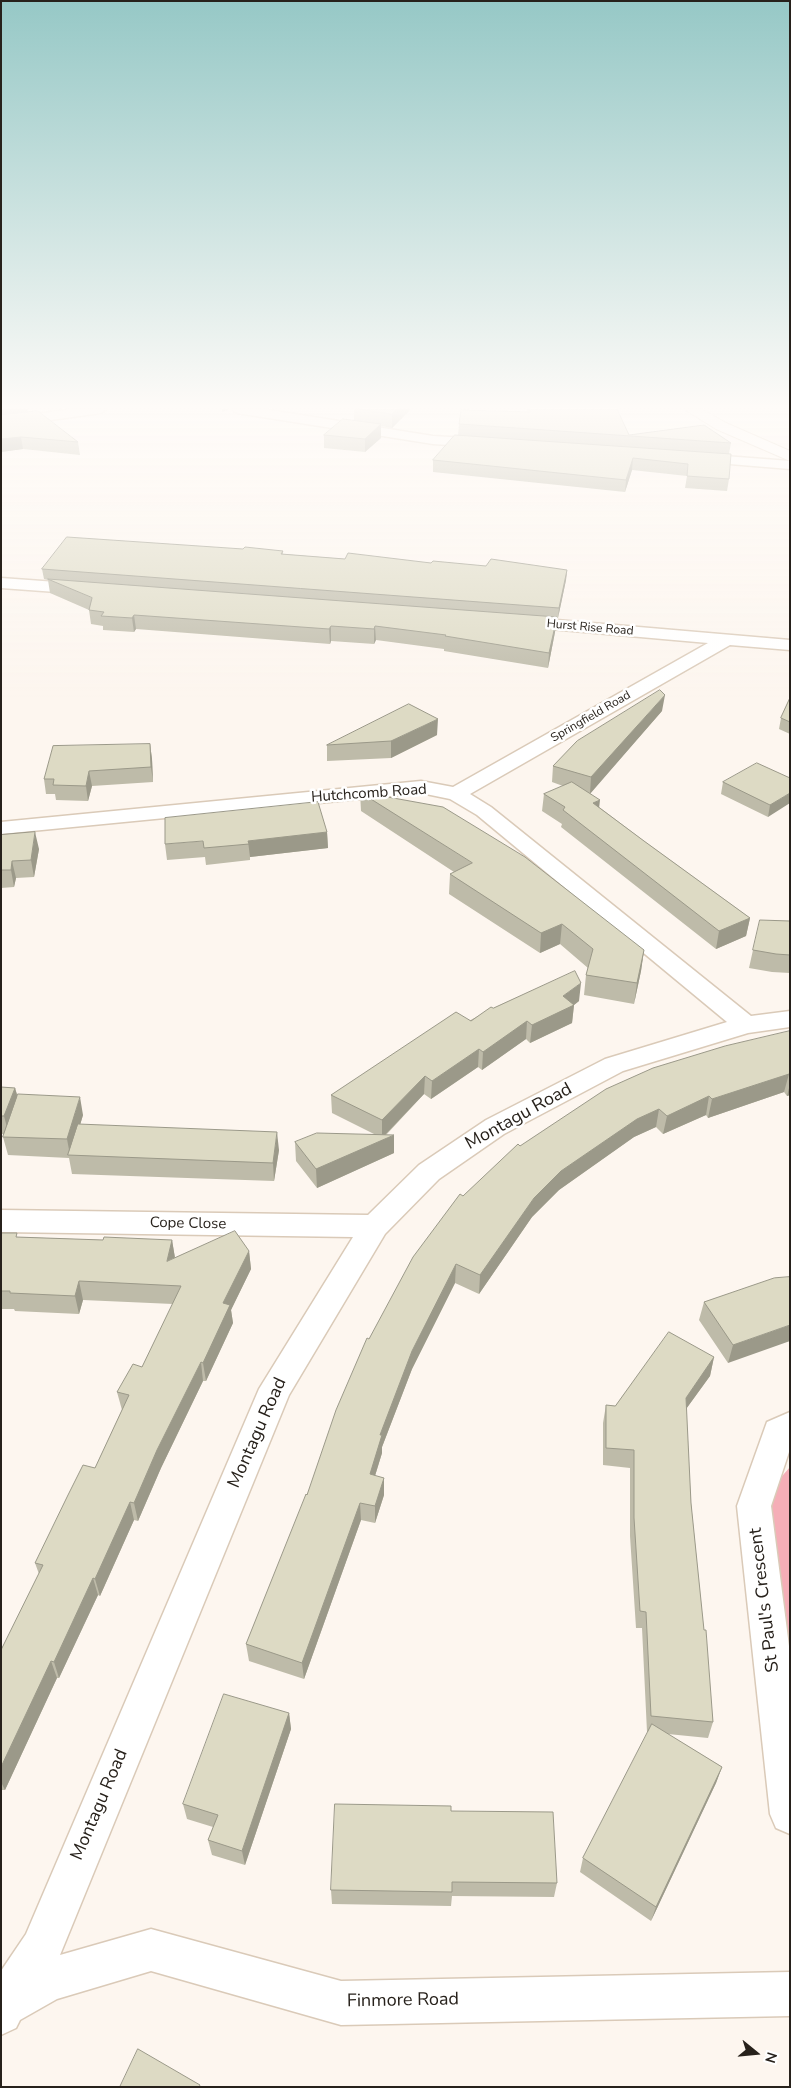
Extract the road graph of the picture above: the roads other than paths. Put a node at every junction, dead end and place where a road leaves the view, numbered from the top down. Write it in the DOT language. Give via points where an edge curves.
graph roads {
  1 [pos="1,583"];
  2 [pos="99,590"];
  3 [pos="507,620"];
  4 [pos="726,640"];
  5 [pos="790,645"];
  6 [pos="456,794"];
  7 [pos="1,828"];
  8 [pos="790,1019"];
  9 [pos="746,1025"];
  10 [pos="1,1221"];
  11 [pos="375,1226"];
  12 [pos="790,1426"];
  13 [pos="790,1814"];
  14 [pos="790,1994"];
  15 [pos="2,2008"];
  1 -- 2 [label="street"];
  3 -- 4 [label="street, Hurst Rise Road"];
  4 -- 5 [label="street, Hurst Rise Road"];
  4 -- 6 [label="street, Springfield Road"];
  6 -- 7 [label="street, Hutchcomb Road" via="421,787"];
  6 -- 9 [label="street, Hutchcomb Road" via="484,811"];
  8 -- 9 [label="street, Montagu Road"];
  9 -- 11 [label="street, Montagu Road" via="614,1065 495,1126 429,1172"];
  10 -- 11 [label="street, Cope Close"];
  11 -- 15 [label="street, Montagu Road" via="275,1389 40,1949"];
  12 -- 13 [label="street, St Paul's Crescent" via="779,1432 754,1506"];
  14 -- 15 [label="street, Finmore Road" via="342,2003 151,1950 48,1980"];
}
